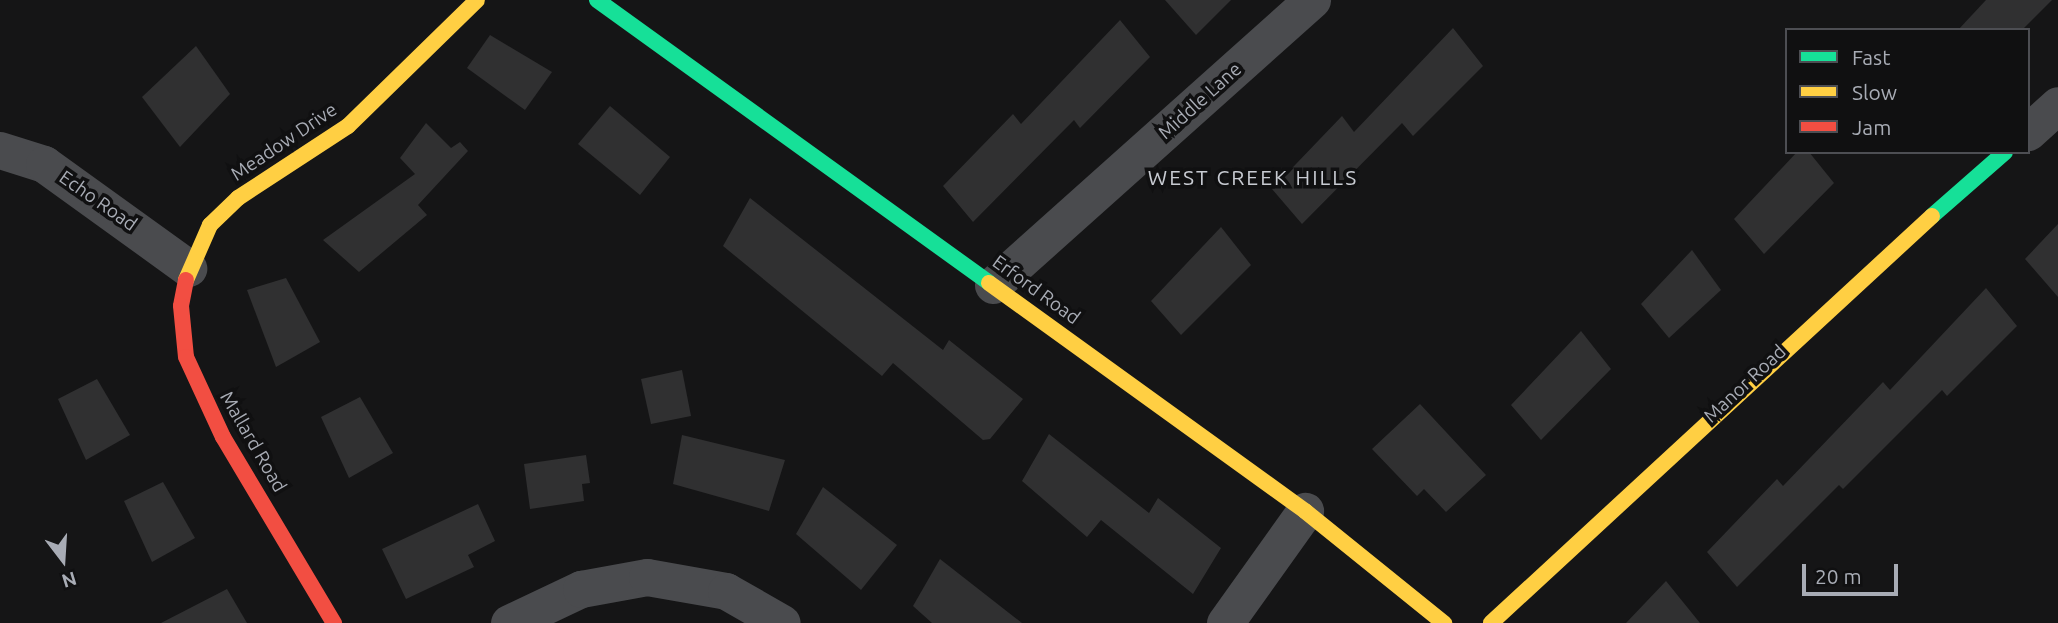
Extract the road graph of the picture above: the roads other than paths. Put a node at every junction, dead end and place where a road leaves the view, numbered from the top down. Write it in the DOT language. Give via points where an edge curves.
graph roads {
  1 [pos="477,0"];
  2 [pos="597,0"];
  3 [pos="1312,0"];
  4 [pos="2058,105"];
  5 [pos="2030,130"];
  6 [pos="0,150"];
  7 [pos="2003,154"];
  8 [pos="188,268"];
  9 [pos="993,285"];
  10 [pos="1305,511"];
  11 [pos="334,623"];
  12 [pos="509,623"];
  13 [pos="782,623"];
  14 [pos="1225,623"];
  15 [pos="1444,623"];
  16 [pos="1491,623"];
  1 -- 8 [label="street, Meadow Drive" via="348,126 238,198 210,225"];
  2 -- 9 [label="street, Erford Road"];
  3 -- 9 [label="street, Middle Lane"];
  4 -- 5 [label="street"];
  6 -- 8 [label="street, Echo Road" via="44,164"];
  7 -- 16 [label="street, Manor Road" via="1807,326"];
  8 -- 11 [label="street, Mallard Road" via="182,337 196,381"];
  9 -- 10 [label="street, Erford Road"];
  10 -- 14 [label="street"];
  10 -- 15 [label="street, Erford Road"];
  12 -- 13 [label="street" via="581,589 648,577 726,591"];
}
